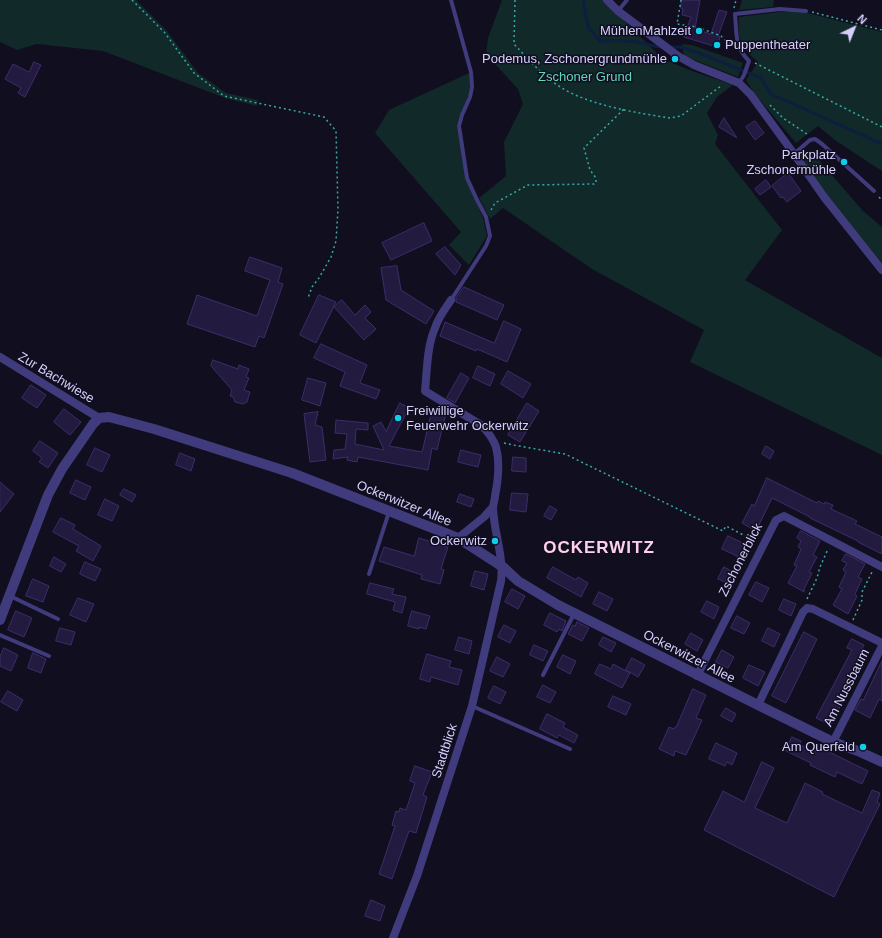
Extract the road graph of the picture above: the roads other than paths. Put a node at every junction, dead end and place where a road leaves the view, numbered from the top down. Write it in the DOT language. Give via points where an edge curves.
graph roads {
  1 [pos="450,0"];
  2 [pos="607,0"];
  3 [pos="627,0"];
  4 [pos="618,11"];
  5 [pos="806,11"];
  6 [pos="739,83"];
  7 [pos="794,154"];
  8 [pos="874,191"];
  9 [pos="882,270"];
  10 [pos="451,300"];
  11 [pos="0,357"];
  12 [pos="99,418"];
  13 [pos="493,507"];
  14 [pos="389,512"];
  15 [pos="458,538"];
  16 [pos="879,565"];
  17 [pos="503,567"];
  18 [pos="369,574"];
  19 [pos="9,596"];
  20 [pos="574,613"];
  21 [pos="58,619"];
  22 [pos="0,620"];
  23 [pos="0,635"];
  24 [pos="882,645"];
  25 [pos="49,656"];
  26 [pos="543,675"];
  27 [pos="697,676"];
  28 [pos="758,705"];
  29 [pos="472,706"];
  30 [pos="833,742"];
  31 [pos="570,750"];
  32 [pos="882,762"];
  33 [pos="393,938"];
  1 -- 10 [label="lane" via="471,72 470,97 460,126 468,178 486,216 490,236"];
  2 -- 4 [label="street"];
  3 -- 4 [label="lane"];
  4 -- 6 [label="street" via="694,65"];
  5 -- 6 [label="lane" via="780,9 735,14 736,38 741,53 749,61"];
  6 -- 7 [label="street" via="751,95"];
  7 -- 8 [label="lane" via="810,140 815,139"];
  7 -- 9 [label="street" via="824,197"];
  10 -- 13 [label="street" via="434,329 425,391 480,425 493,439 498,460"];
  11 -- 12 [label="street, Zur Bachwiese"];
  12 -- 14 [label="street, Ockerwitzer Allee" via="109,417 154,429 292,473"];
  12 -- 19 [label="street" via="81,440 48,495"];
  13 -- 15 [label="street"];
  13 -- 17 [label="street"];
  14 -- 15 [label="street, Ockerwitzer Allee"];
  14 -- 18 [label="lane"];
  15 -- 17 [label="street, Ockerwitzer Allee"];
  16 -- 27 [label="street, Zschonerblick" via="784,516 776,520"];
  17 -- 20 [label="street, Ockerwitzer Allee" via="518,581"];
  17 -- 29 [label="street, Stadtblick"];
  19 -- 21 [label="lane"];
  19 -- 22 [label="street"];
  20 -- 26 [label="lane"];
  20 -- 27 [label="street, Ockerwitzer Allee"];
  23 -- 25 [label="lane"];
  24 -- 28 [label="street" via="807,608"];
  24 -- 30 [label="street, Am Nussbaum"];
  27 -- 28 [label="street, Ockerwitzer Allee"];
  28 -- 30 [label="street, Ockerwitzer Allee"];
  29 -- 31 [label="lane"];
  29 -- 33 [label="street, Stadtblick" via="418,876"];
  30 -- 32 [label="street, Ockerwitzer Allee"];
}
